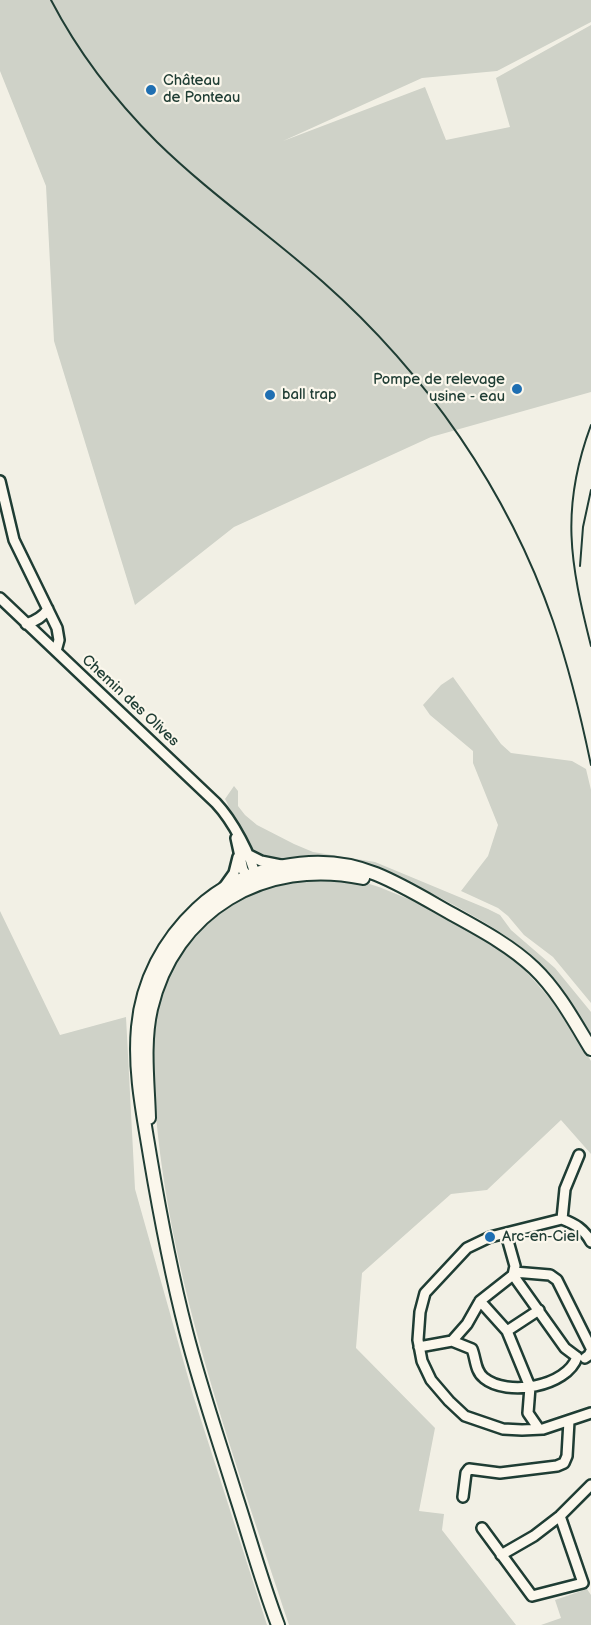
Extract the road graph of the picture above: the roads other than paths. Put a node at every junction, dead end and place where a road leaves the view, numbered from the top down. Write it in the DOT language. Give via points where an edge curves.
graph roads {
  1 [pos="0,481"];
  2 [pos="0,598"];
  3 [pos="48,609"];
  4 [pos="26,624"];
  5 [pos="56,651"];
  6 [pos="243,854"];
  7 [pos="286,866"];
  8 [pos="253,878"];
  9 [pos="220,892"];
  10 [pos="424,898"];
  11 [pos="591,1049"];
  12 [pos="150,1153"];
  13 [pos="579,1155"];
  14 [pos="562,1219"];
  15 [pos="506,1234"];
  16 [pos="591,1242"];
  17 [pos="513,1274"];
  18 [pos="480,1301"];
  19 [pos="540,1310"];
  20 [pos="507,1331"];
  21 [pos="452,1341"];
  22 [pos="419,1347"];
  23 [pos="587,1355"];
  24 [pos="530,1387"];
  25 [pos="591,1413"];
  26 [pos="569,1421"];
  27 [pos="539,1429"];
  28 [pos="591,1485"];
  29 [pos="463,1497"];
  30 [pos="560,1516"];
  31 [pos="482,1528"];
  32 [pos="501,1555"];
  33 [pos="276,1622"];
  1 -- 3 [label="street" via="14,540"];
  2 -- 4 [label="street, Chemin des Olives"];
  3 -- 4 [label="street" via="44,616"];
  3 -- 5 [label="street" via="57,628"];
  4 -- 5 [label="street, Chemin des Olives"];
  5 -- 6 [label="street, Chemin des Olives" via="216,803 234,830"];
  6 -- 7 [label="street"];
  6 -- 8 [label="street, Chemin des Olives" via="243,870"];
  6 -- 9 [label="street"];
  7 -- 8 [label="main road"];
  7 -- 10 [label="main road" via="335,864 355,868"];
  8 -- 9 [label="main road"];
  8 -- 10 [label="main road" via="325,872 369,879"];
  8 -- 12 [label="main road" via="202,918 164,969 148,1031"];
  9 -- 12 [label="main road" via="202,904 173,935 155,965 142,1002 137,1060"];
  10 -- 11 [label="main road" via="492,936 531,965 560,999"];
  12 -- 33 [label="main road" via="163,1235 186,1334"];
  13 -- 14 [label="street" via="565,1189"];
  14 -- 15 [label="street"];
  14 -- 16 [label="street" via="574,1223"];
  15 -- 17 [label="street" via="515,1266"];
  15 -- 22 [label="street" via="467,1248 425,1293"];
  17 -- 18 [label="street"];
  17 -- 19 [label="street"];
  17 -- 23 [label="street" via="550,1275 557,1280"];
  18 -- 20 [label="street"];
  18 -- 21 [label="street"];
  19 -- 20 [label="street"];
  19 -- 23 [label="street" via="565,1348"];
  20 -- 24 [label="street"];
  21 -- 22 [label="street"];
  21 -- 24 [label="street" via="472,1349 477,1371 484,1378 496,1385"];
  22 -- 27 [label="street" via="431,1380 465,1416 503,1429"];
  23 -- 24 [label="street" via="558,1379"];
  24 -- 27 [label="street" via="528,1413"];
  25 -- 26 [label="street"];
  26 -- 27 [label="street"];
  26 -- 29 [label="street" via="564,1463 500,1473 469,1469"];
  28 -- 30 [label="street"];
  30 -- 32 [label="street"];
  30 -- 32 [label="street" via="583,1583 532,1596"];
  31 -- 32 [label="street"];
}
